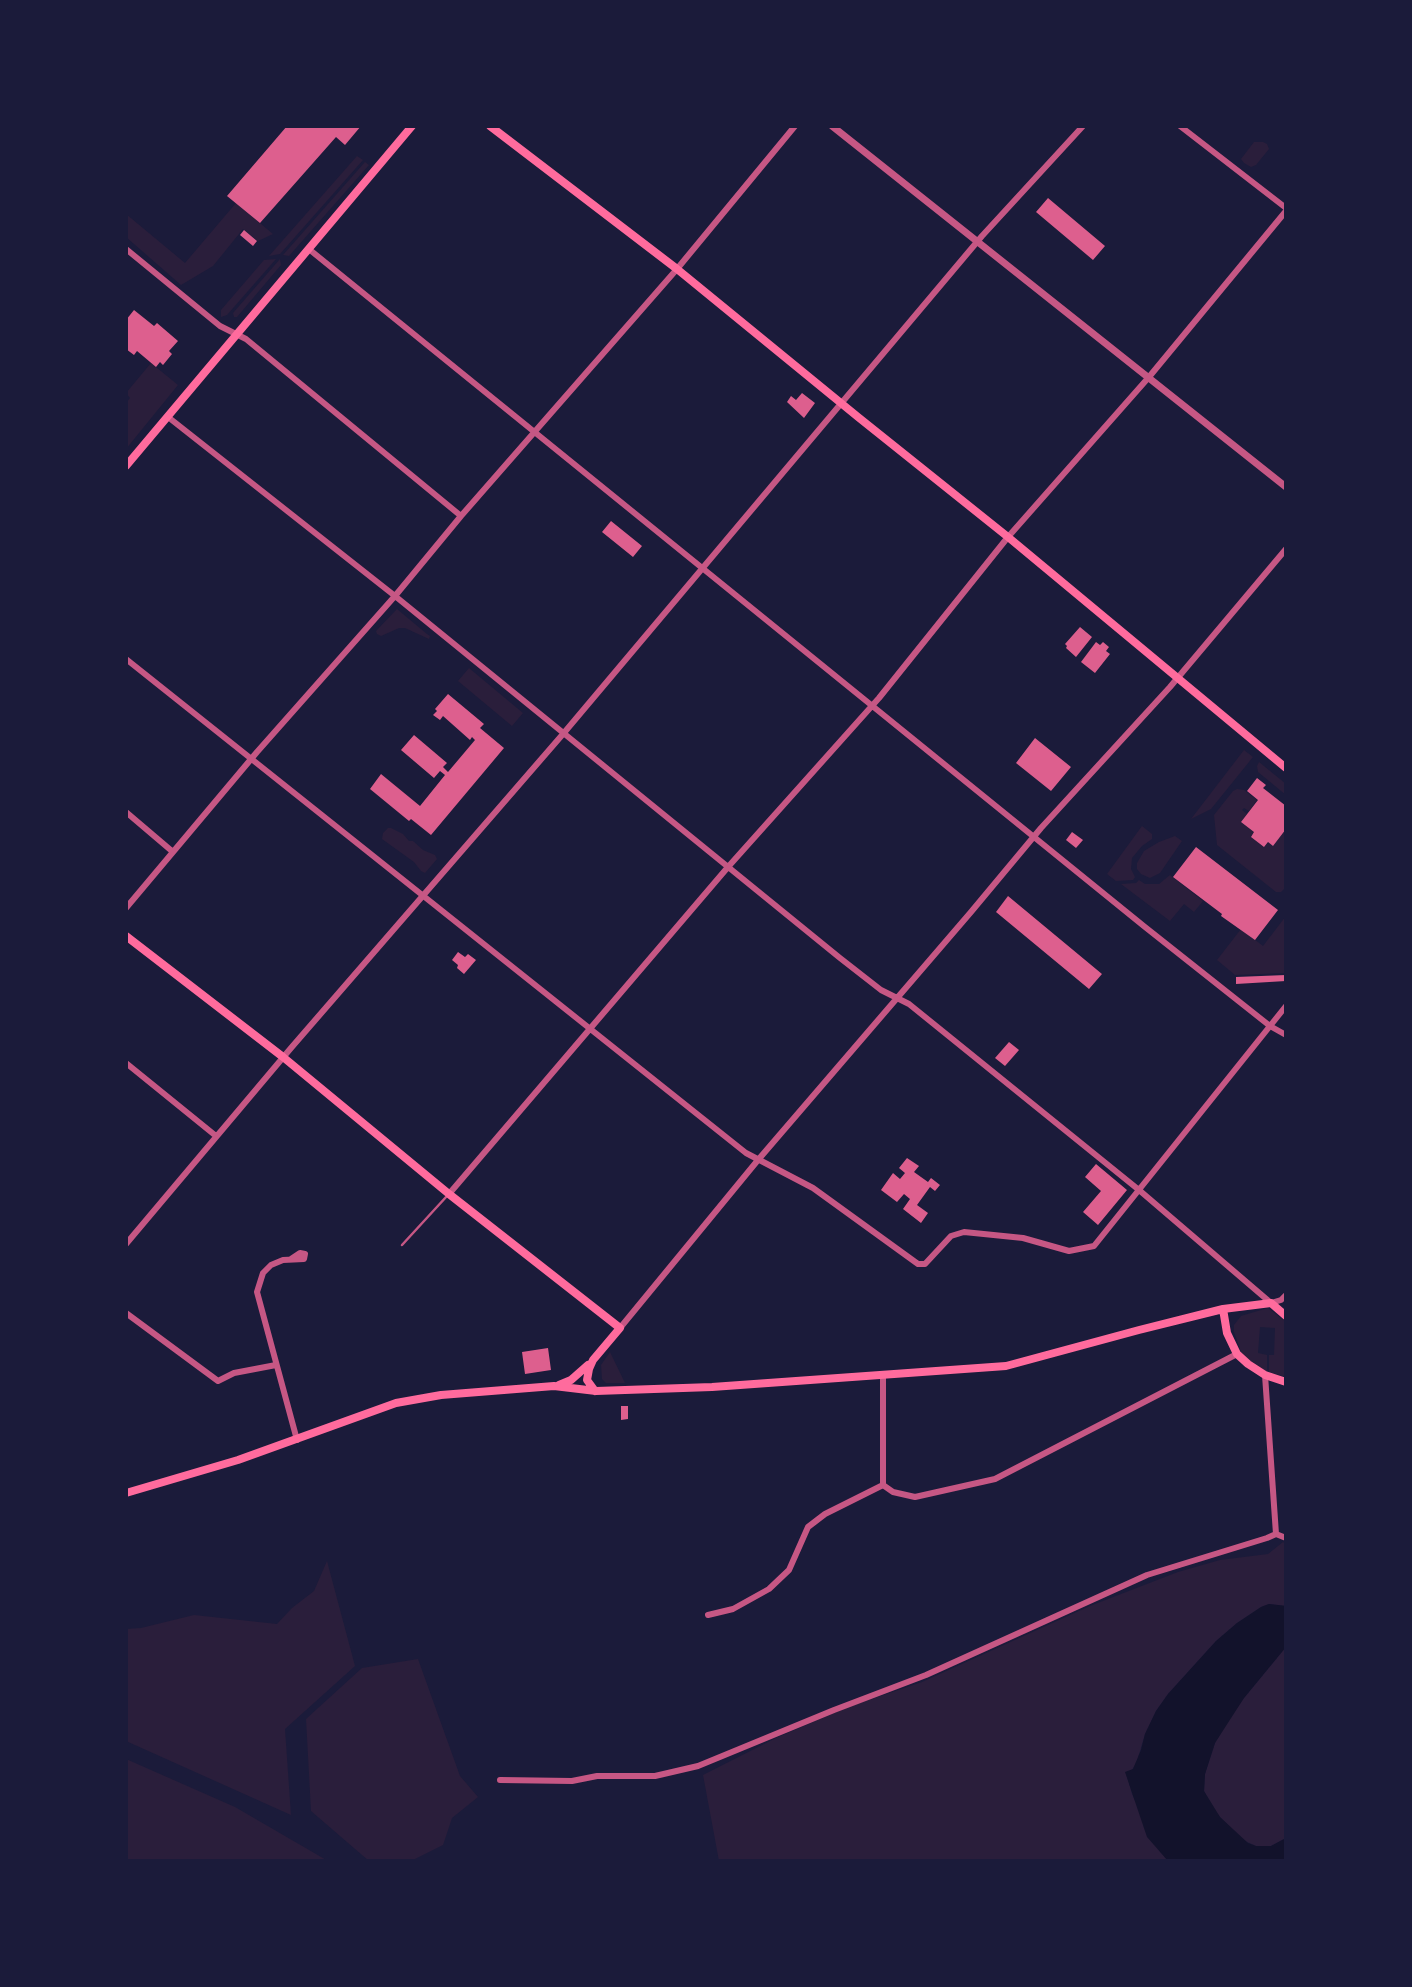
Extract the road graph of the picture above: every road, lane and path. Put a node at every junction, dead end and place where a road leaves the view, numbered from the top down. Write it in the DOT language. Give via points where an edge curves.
graph roads {
  1 [pos="412,126"];
  2 [pos="489,126"];
  3 [pos="795,126"];
  4 [pos="832,126"];
  5 [pos="1083,126"];
  6 [pos="1180,126"];
  7 [pos="1286,210"];
  8 [pos="978,241"];
  9 [pos="126,248"];
  10 [pos="310,250"];
  11 [pos="677,269"];
  12 [pos="237,336"];
  13 [pos="1149,377"];
  14 [pos="841,403"];
  15 [pos="168,417"];
  16 [pos="534,432"];
  17 [pos="126,466"];
  18 [pos="1286,487"];
  19 [pos="460,516"];
  20 [pos="1008,537"];
  21 [pos="1286,549"];
  22 [pos="702,568"];
  23 [pos="395,596"];
  24 [pos="126,659"];
  25 [pos="1177,678"];
  26 [pos="872,706"];
  27 [pos="563,734"];
  28 [pos="251,759"];
  29 [pos="1286,768"];
  30 [pos="126,812"];
  31 [pos="1034,836"];
  32 [pos="173,852"];
  33 [pos="728,867"];
  34 [pos="423,895"];
  35 [pos="126,908"];
  36 [pos="126,936"];
  37 [pos="897,999"];
  38 [pos="1286,1006"];
  39 [pos="1270,1026"];
  40 [pos="590,1030"];
  41 [pos="1286,1035"];
  42 [pos="283,1057"];
  43 [pos="126,1063"];
  44 [pos="216,1136"];
  45 [pos="758,1160"];
  46 [pos="1139,1190"];
  47 [pos="449,1194"];
  48 [pos="126,1244"];
  49 [pos="402,1245"];
  50 [pos="291,1259"];
  51 [pos="1286,1295"];
  52 [pos="1271,1303"];
  53 [pos="1223,1309"];
  54 [pos="126,1313"];
  55 [pos="1286,1316"];
  56 [pos="620,1328"];
  57 [pos="1237,1354"];
  58 [pos="593,1360"];
  59 [pos="276,1365"];
  60 [pos="883,1374"];
  61 [pos="1265,1375"];
  62 [pos="1286,1381"];
  63 [pos="554,1386"];
  64 [pos="596,1391"];
  65 [pos="297,1440"];
  66 [pos="883,1485"];
  67 [pos="126,1493"];
  68 [pos="1282,1535"];
  69 [pos="708,1615"];
  70 [pos="500,1780"];
  1 -- 10 [label="main road"];
  2 -- 11 [label="main road"];
  3 -- 11 [label="street"];
  4 -- 8 [label="street"];
  5 -- 8 [label="street"];
  6 -- 7 [label="street"];
  7 -- 13 [label="street"];
  8 -- 13 [label="street"];
  8 -- 14 [label="street"];
  9 -- 12 [label="street"];
  10 -- 12 [label="main road"];
  10 -- 16 [label="street"];
  11 -- 14 [label="main road"];
  11 -- 16 [label="street"];
  12 -- 15 [label="main road"];
  12 -- 19 [label="street"];
  13 -- 18 [label="street"];
  13 -- 20 [label="street"];
  14 -- 20 [label="main road"];
  14 -- 22 [label="street"];
  15 -- 17 [label="main road"];
  15 -- 23 [label="street"];
  16 -- 19 [label="street"];
  16 -- 22 [label="street"];
  19 -- 23 [label="street"];
  20 -- 25 [label="main road"];
  20 -- 26 [label="street"];
  21 -- 25 [label="street"];
  22 -- 26 [label="street"];
  22 -- 27 [label="street"];
  23 -- 27 [label="street"];
  23 -- 28 [label="street"];
  24 -- 28 [label="street"];
  25 -- 29 [label="main road"];
  25 -- 31 [label="street"];
  26 -- 31 [label="street"];
  26 -- 33 [label="street"];
  27 -- 33 [label="street"];
  27 -- 34 [label="street"];
  28 -- 32 [label="street"];
  28 -- 34 [label="street"];
  30 -- 32 [label="street"];
  31 -- 37 [label="street"];
  31 -- 39 [label="street"];
  32 -- 35 [label="street"];
  33 -- 37 [label="street"];
  33 -- 40 [label="street"];
  34 -- 40 [label="street"];
  34 -- 42 [label="street"];
  36 -- 42 [label="main road"];
  37 -- 45 [label="street"];
  37 -- 46 [label="street" via="909,1004"];
  38 -- 39 [label="street"];
  39 -- 41 [label="street"];
  39 -- 46 [label="street"];
  40 -- 45 [label="street"];
  40 -- 47 [label="street"];
  42 -- 44 [label="street"];
  42 -- 47 [label="main road"];
  43 -- 44 [label="street"];
  44 -- 48 [label="street"];
  45 -- 46 [label="street" via="813,1188 918,1264 925,1264 951,1236 964,1232 1023,1238 1069,1251 1094,1246"];
  45 -- 56 [label="street"];
  46 -- 52 [label="street"];
  47 -- 49 [label="lane"];
  47 -- 56 [label="main road"];
  50 -- 59 [label="street" via="267,1269 257,1286"];
  51 -- 52 [label="street"];
  52 -- 53 [label="main road"];
  52 -- 55 [label="main road"];
  53 -- 57 [label="main road"];
  53 -- 60 [label="main road" via="1006,1366"];
  54 -- 59 [label="street" via="218,1381"];
  56 -- 58 [label="main road"];
  57 -- 61 [label="main road"];
  57 -- 66 [label="street" via="995,1479 915,1497"];
  58 -- 63 [label="main road" via="571,1380"];
  58 -- 64 [label="main road" via="587,1377"];
  59 -- 65 [label="street"];
  60 -- 64 [label="main road"];
  60 -- 66 [label="street"];
  61 -- 62 [label="main road"];
  61 -- 68 [label="street"];
  63 -- 64 [label="main road"];
  63 -- 65 [label="main road" via="411,1400"];
  65 -- 67 [label="main road"];
  66 -- 69 [label="street" via="808,1527 789,1570 769,1589 733,1609"];
  68 -- 70 [label="street" via="1147,1576 926,1675 681,1772 572,1781"];
}
